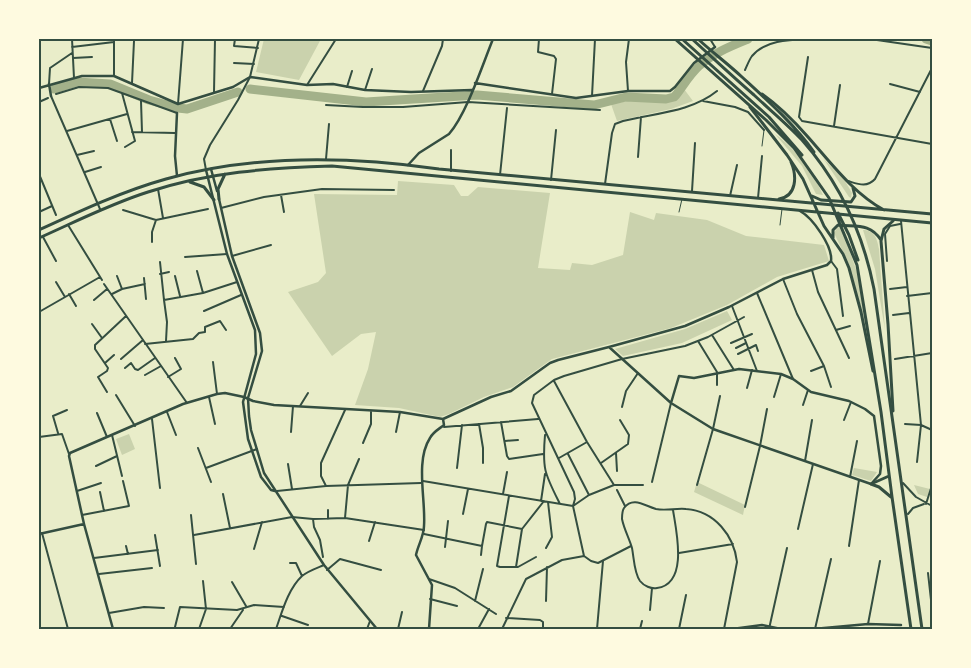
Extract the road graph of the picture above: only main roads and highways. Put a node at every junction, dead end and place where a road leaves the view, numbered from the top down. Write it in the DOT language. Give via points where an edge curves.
graph roads {
  1 [pos="675,39"];
  2 [pos="682,39"];
  3 [pos="692,39"];
  4 [pos="698,39"];
  5 [pos="750,85"];
  6 [pos="741,97"];
  7 [pos="787,155"];
  8 [pos="408,165"];
  9 [pos="226,173"];
  10 [pos="405,173"];
  11 [pos="185,182"];
  12 [pos="851,185"];
  13 [pos="812,196"];
  14 [pos="219,199"];
  15 [pos="214,200"];
  16 [pos="774,200"];
  17 [pos="793,202"];
  18 [pos="813,204"];
  19 [pos="792,209"];
  20 [pos="887,211"];
  21 [pos="817,212"];
  22 [pos="932,214"];
  23 [pos="894,220"];
  24 [pos="932,223"];
  25 [pos="39,230"];
  26 [pos="40,237"];
  27 [pos="833,239"];
  28 [pos="881,241"];
  29 [pos="893,411"];
  30 [pos="881,412"];
  31 [pos="889,476"];
  32 [pos="892,497"];
  33 [pos="912,629"];
  34 [pos="923,629"];
  1 -- 6 [label="main road"];
  2 -- 33 [label="main road" via="796,146 830,198 849,235 864,290"];
  3 -- 34 [label="main road" via="802,140 842,196 860,234 874,289"];
  4 -- 5 [label="main road"];
  5 -- 12 [label="main road" via="777,105"];
  5 -- 29 [label="main road" via="804,138 844,196 861,233 876,288"];
  6 -- 7 [label="main road"];
  6 -- 30 [label="main road" via="794,148 829,198 842,227 863,290"];
  7 -- 13 [label="main road"];
  7 -- 16 [label="main road" via="795,175 793,189 787,197"];
  8 -- 10 [label="main road"];
  8 -- 16 [label="main road"];
  8 -- 25 [label="main road" via="326,159 258,162 211,169 145,186"];
  9 -- 10 [label="main road" via="332,166"];
  9 -- 11 [label="main road"];
  9 -- 14 [label="main road" via="218,189"];
  10 -- 19 [label="main road"];
  11 -- 15 [label="main road" via="204,187"];
  11 -- 26 [label="main road" via="101,210"];
  12 -- 13 [label="main road" via="855,196 851,202 821,200"];
  12 -- 20 [label="main road"];
  13 -- 18 [label="main road"];
  16 -- 17 [label="main road"];
  17 -- 18 [label="main road"];
  17 -- 19 [label="main road"];
  18 -- 20 [label="main road"];
  18 -- 21 [label="main road"];
  19 -- 21 [label="main road"];
  20 -- 22 [label="main road"];
  21 -- 23 [label="main road"];
  21 -- 27 [label="main road"];
  23 -- 24 [label="main road"];
  23 -- 28 [label="main road" via="884,229"];
  27 -- 28 [label="main road" via="833,230 838,226 870,228"];
  27 -- 30 [label="main road" via="848,268"];
  28 -- 29 [label="main road"];
  29 -- 34 [label="main road"];
  30 -- 31 [label="main road"];
  31 -- 32 [label="main road"];
  31 -- 32 [label="main road" via="871,484"];
  32 -- 33 [label="main road"];
}
